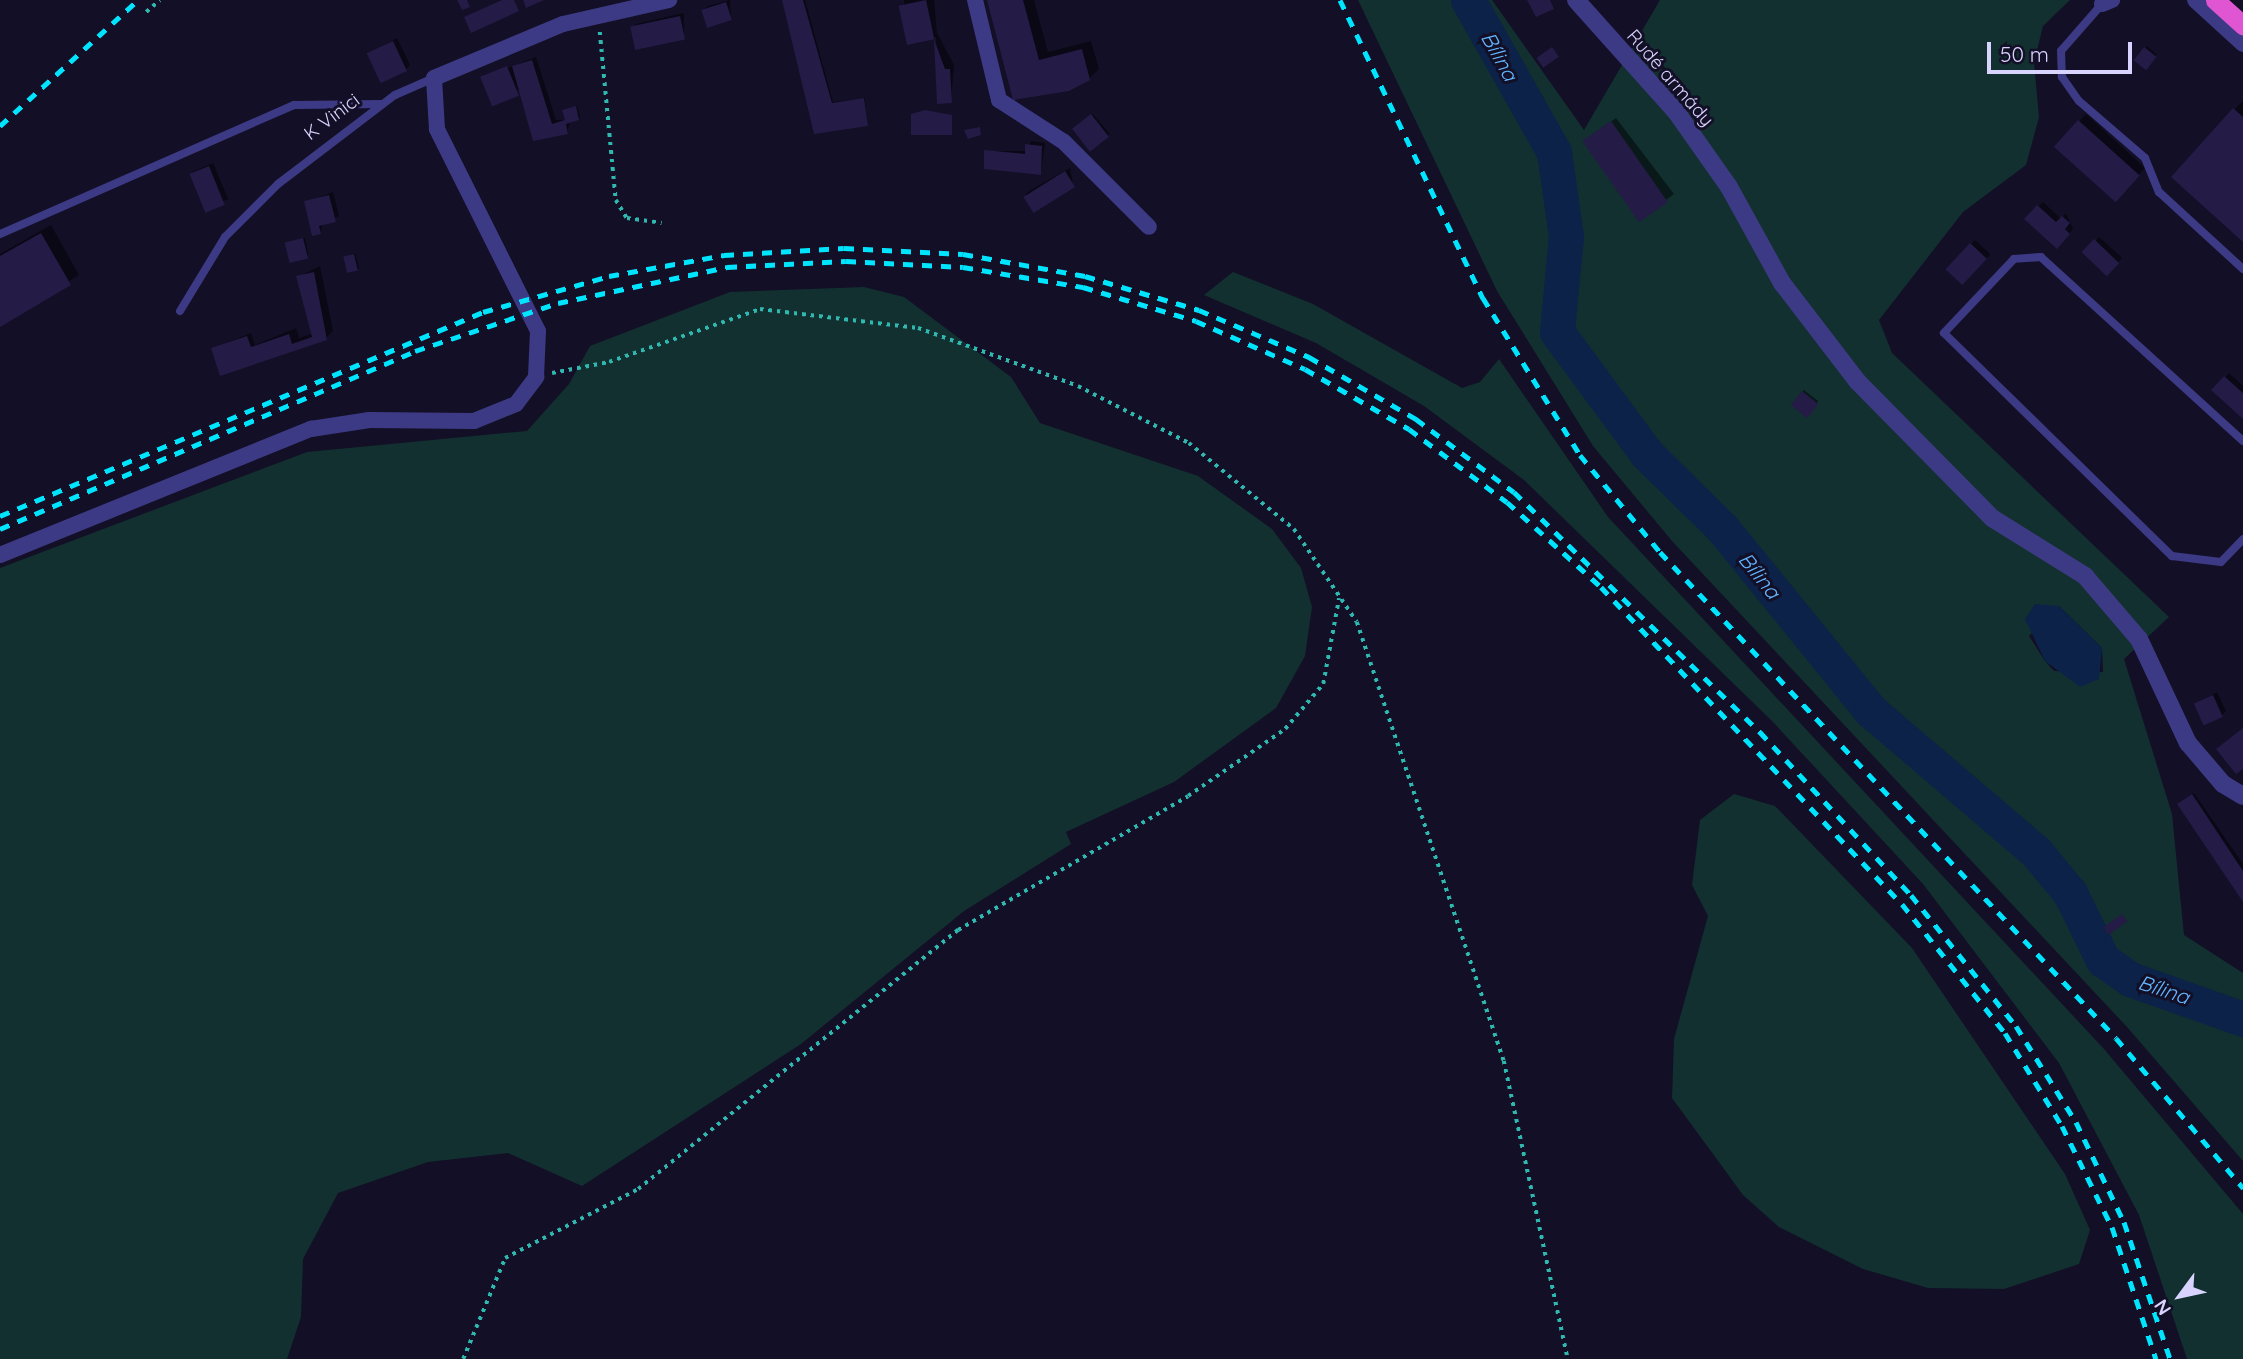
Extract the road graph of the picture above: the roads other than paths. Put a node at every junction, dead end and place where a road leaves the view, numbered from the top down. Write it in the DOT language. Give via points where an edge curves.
graph roads {
  1 [pos="669,0"];
  2 [pos="975,0"];
  3 [pos="1576,0"];
  4 [pos="2195,0"];
  5 [pos="2215,0"];
  6 [pos="2106,1"];
  7 [pos="2243,24"];
  8 [pos="2243,44"];
  9 [pos="434,78"];
  10 [pos="382,104"];
  11 [pos="1149,227"];
  12 [pos="0,234"];
  13 [pos="2243,269"];
  14 [pos="180,311"];
  15 [pos="2243,441"];
  16 [pos="2243,539"];
  17 [pos="0,555"];
  18 [pos="2243,796"];
  1 -- 9 [label="street, K Vinici" via="563,24"];
  2 -- 11 [label="street" via="999,100 1064,142"];
  3 -- 18 [label="street, Rudé armády" via="1677,113 1729,187 1782,283 1858,382 1992,518 2085,576 2139,639 2188,743 2223,784"];
  4 -- 8 [label="street"];
  5 -- 7 [label="highway"];
  6 -- 13 [label="lane" via="2061,51 2062,77 2079,101 2146,158 2159,192"];
  9 -- 10 [label="lane, K Vinici"];
  9 -- 17 [label="street" via="437,129 538,331 536,377 527,393 500,413 447,424 369,420 311,429"];
  10 -- 12 [label="lane" via="294,105"];
  10 -- 14 [label="lane, K Vinici" via="278,184 225,237"];
  15 -- 16 [label="lane" via="2041,257 2014,258 1944,333 2172,556 2221,562"];
}
